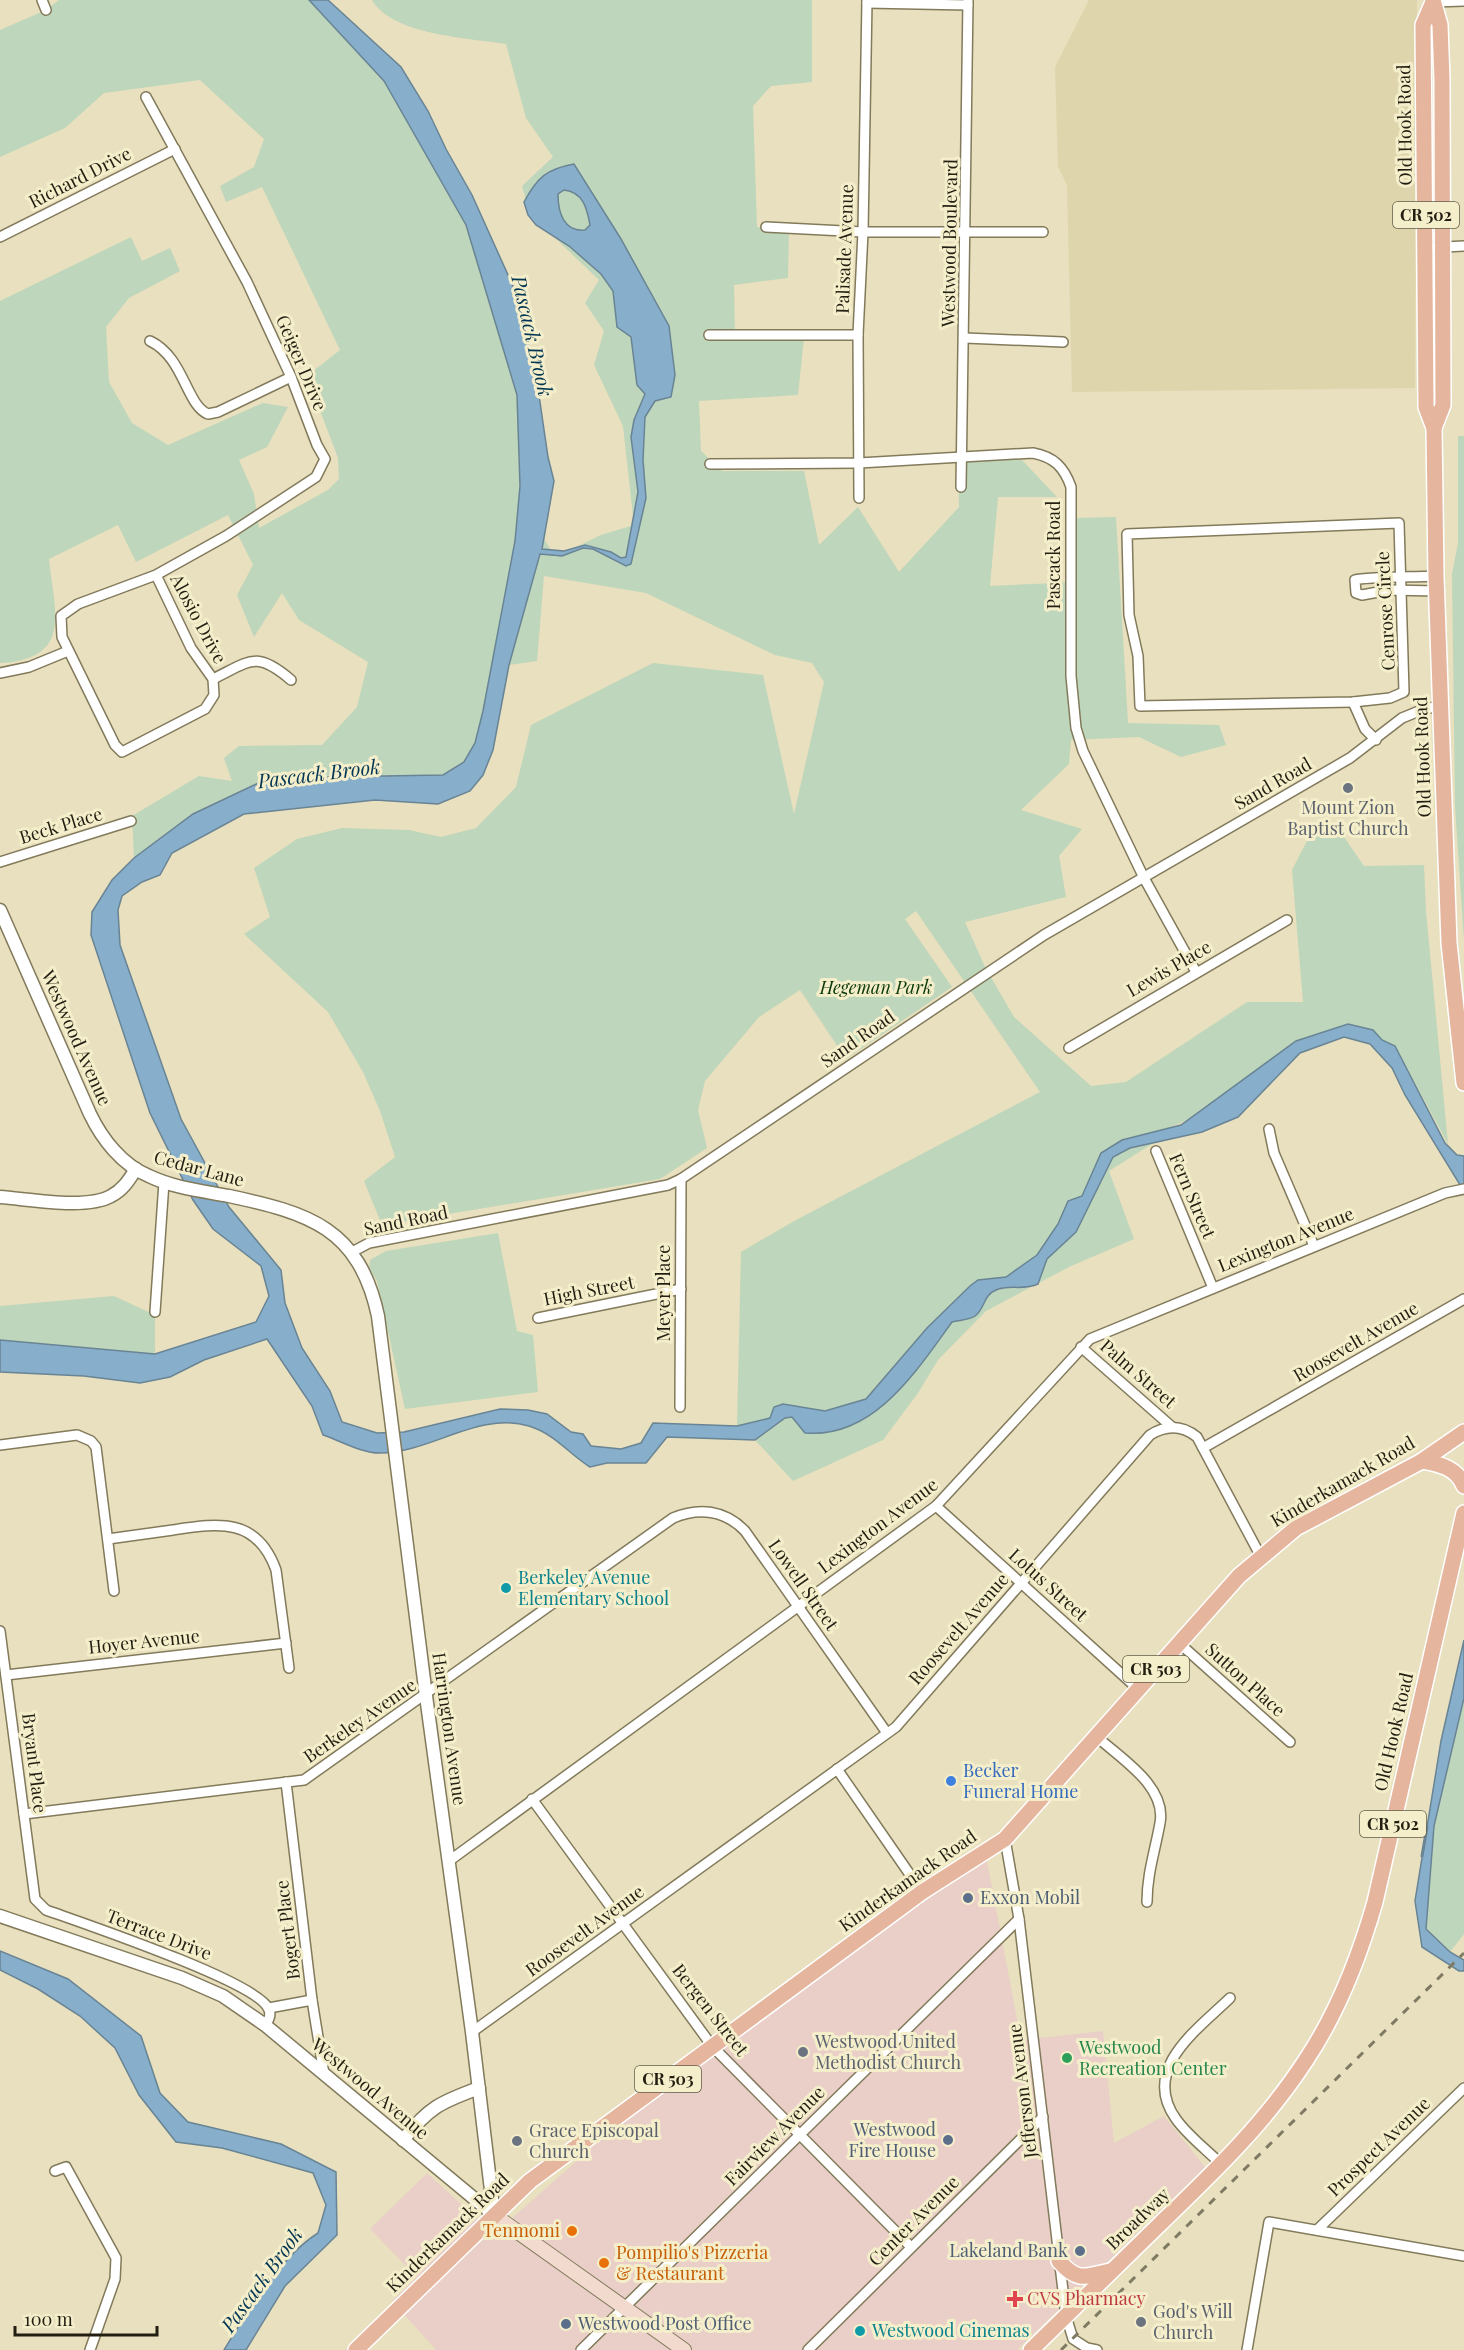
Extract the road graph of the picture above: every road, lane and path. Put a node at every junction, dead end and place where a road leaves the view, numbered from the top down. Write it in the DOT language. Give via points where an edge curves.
graph roads {
  1 [pos="42,0"];
  2 [pos="1433,1"];
  3 [pos="1464,1"];
  4 [pos="867,2"];
  5 [pos="968,3"];
  6 [pos="46,10"];
  7 [pos="146,97"];
  8 [pos="175,149"];
  9 [pos="766,226"];
  10 [pos="966,231"];
  11 [pos="863,232"];
  12 [pos="1043,232"];
  13 [pos="0,237"];
  14 [pos="1464,246"];
  15 [pos="1443,247"];
  16 [pos="1425,248"];
  17 [pos="709,335"];
  18 [pos="858,335"];
  19 [pos="964,338"];
  20 [pos="150,341"];
  21 [pos="1063,342"];
  22 [pos="291,377"];
  23 [pos="1434,428"];
  24 [pos="960,457"];
  25 [pos="859,463"];
  26 [pos="710,464"];
  27 [pos="961,487"];
  28 [pos="859,498"];
  29 [pos="156,575"];
  30 [pos="1436,576"];
  31 [pos="1401,578"];
  32 [pos="1402,590"];
  33 [pos="1437,591"];
  34 [pos="68,651"];
  35 [pos="0,673"];
  36 [pos="213,679"];
  37 [pos="291,680"];
  38 [pos="1353,702"];
  39 [pos="1441,706"];
  40 [pos="1376,740"];
  41 [pos="131,821"];
  42 [pos="0,862"];
  43 [pos="1144,878"];
  44 [pos="1,913"];
  45 [pos="1287,920"];
  46 [pos="1196,972"];
  47 [pos="1459,989"];
  48 [pos="1069,1048"];
  49 [pos="1464,1083"];
  50 [pos="1269,1129"];
  51 [pos="1156,1151"];
  52 [pos="136,1169"];
  53 [pos="681,1179"];
  54 [pos="164,1182"];
  55 [pos="1464,1189"];
  56 [pos="0,1197"];
  57 [pos="1314,1246"];
  58 [pos="352,1252"];
  59 [pos="1213,1288"];
  60 [pos="681,1289"];
  61 [pos="1464,1299"];
  62 [pos="155,1312"];
  63 [pos="538,1318"];
  64 [pos="1081,1347"];
  65 [pos="680,1407"];
  66 [pos="1172,1427"];
  67 [pos="1464,1432"];
  68 [pos="0,1445"];
  69 [pos="1203,1448"];
  70 [pos="1422,1461"];
  71 [pos="1464,1486"];
  72 [pos="936,1506"];
  73 [pos="1464,1513"];
  74 [pos="664,1525"];
  75 [pos="108,1539"];
  76 [pos="1260,1555"];
  77 [pos="1021,1583"];
  78 [pos="114,1592"];
  79 [pos="798,1606"];
  80 [pos="0,1631"];
  81 [pos="286,1643"];
  82 [pos="1179,1643"];
  83 [pos="289,1668"];
  84 [pos="6,1675"];
  85 [pos="1138,1689"];
  86 [pos="426,1696"];
  87 [pos="887,1733"];
  88 [pos="1096,1736"];
  89 [pos="1290,1742"];
  90 [pos="837,1769"];
  91 [pos="286,1782"];
  92 [pos="532,1799"];
  93 [pos="24,1814"];
  94 [pos="1005,1839"];
  95 [pos="449,1862"];
  96 [pos="922,1892"];
  97 [pos="35,1899"];
  98 [pos="1147,1902"];
  99 [pos="0,1916"];
  100 [pos="1019,1919"];
  101 [pos="623,1924"];
  102 [pos="1230,1998"];
  103 [pos="312,2000"];
  104 [pos="269,2008"];
  105 [pos="265,2025"];
  106 [pos="472,2032"];
  107 [pos="712,2046"];
  108 [pos="324,2074"];
  109 [pos="479,2088"];
  110 [pos="1464,2088"];
  111 [pos="1268,2113"];
  112 [pos="1043,2117"];
  113 [pos="800,2135"];
  114 [pos="403,2140"];
  115 [pos="1222,2165"];
  116 [pos="55,2171"];
  117 [pos="494,2215"];
  118 [pos="1317,2230"];
  119 [pos="911,2247"];
  120 [pos="1464,2256"];
  121 [pos="1059,2261"];
  122 [pos="1113,2270"];
  123 [pos="623,2309"];
  124 [pos="1066,2316"];
  125 [pos="1087,2349"];
  126 [pos="90,2350"];
  127 [pos="356,2350"];
  128 [pos="581,2350"];
  129 [pos="684,2350"];
  130 [pos="808,2350"];
  131 [pos="1030,2350"];
  132 [pos="1098,2350"];
  133 [pos="1247,2350"];
  1 -- 6 [label="street"];
  2 -- 3 [label="street"];
  2 -- 15 [label="main road, Old Hook Road / CR 502" via="1440,25"];
  2 -- 16 [label="main road, Old Hook Road / CR 502" via="1423,25"];
  4 -- 5 [label="street"];
  4 -- 11 [label="street, Palisade Avenue"];
  5 -- 10 [label="street, Westwood Boulevard"];
  7 -- 8 [label="street, Geiger Drive"];
  8 -- 13 [label="street, Richard Drive"];
  8 -- 22 [label="street, Geiger Drive" via="247,282"];
  9 -- 11 [label="street"];
  10 -- 11 [label="street"];
  10 -- 12 [label="street"];
  10 -- 19 [label="street, Westwood Boulevard"];
  11 -- 18 [label="street, Palisade Avenue"];
  14 -- 15 [label="street"];
  15 -- 16 [label="street"];
  15 -- 23 [label="main road, Old Hook Road / CR 502" via="1443,405"];
  16 -- 23 [label="main road, Old Hook Road / CR 502" via="1426,407"];
  17 -- 18 [label="street"];
  18 -- 25 [label="street, Palisade Avenue"];
  19 -- 21 [label="street"];
  19 -- 24 [label="street, Westwood Boulevard"];
  20 -- 22 [label="street" via="169,352 198,407 208,414"];
  22 -- 29 [label="street, Geiger Drive" via="325,459 320,472 226,536"];
  23 -- 30 [label="main road, Old Hook Road / CR 502"];
  24 -- 25 [label="street, Pascack Road"];
  24 -- 27 [label="street, Westwood Boulevard"];
  24 -- 43 [label="street, Pascack Road" via="1047,455 1066,474 1071,487 1071,676 1076,728 1083,751"];
  25 -- 26 [label="street, Pascack Road"];
  25 -- 28 [label="street, Palisade Avenue"];
  29 -- 34 [label="street, Geiger Drive" via="69,608 61,616 60,626"];
  29 -- 36 [label="street, Alosio Drive" via="191,648"];
  30 -- 31 [label="street"];
  30 -- 33 [label="main road, Old Hook Road / CR 502"];
  31 -- 32 [label="street, Cenrose Circle"];
  31 -- 32 [label="street" via="1361,577 1355,580 1356,593"];
  31 -- 38 [label="street, Cenrose Circle" via="1399,523 1126,534 1129,615 1138,656 1140,705"];
  32 -- 33 [label="street"];
  32 -- 38 [label="street, Cenrose Circle" via="1404,692 1390,698"];
  33 -- 39 [label="main road, Old Hook Road / CR 502"];
  34 -- 35 [label="street"];
  34 -- 36 [label="street, Alosio Drive" via="122,752 205,709 214,695"];
  36 -- 37 [label="street, Alosio Drive" via="256,660 273,665"];
  38 -- 40 [label="street" via="1365,729"];
  39 -- 40 [label="street, Sand Road" via="1402,718"];
  39 -- 47 [label="main road, Old Hook Road / CR 502" via="1449,944"];
  40 -- 43 [label="street, Sand Road"];
  41 -- 42 [label="street, Beck Place"];
  43 -- 46 [label="street, Pascack Road"];
  43 -- 53 [label="street, Sand Road" via="1012,956"];
  44 -- 52 [label="street, Westwood Avenue" via="98,1131"];
  45 -- 46 [label="street, Lewis Place"];
  46 -- 48 [label="street, Lewis Place"];
  47 -- 49 [label="main road, Old Hook Road / CR 502"];
  50 -- 57 [label="street" via="1274,1153"];
  51 -- 59 [label="street, Fern Street"];
  52 -- 54 [label="street, Cedar Lane"];
  52 -- 56 [label="street, Cedar Lane" via="111,1197 100,1200"];
  53 -- 58 [label="street, Sand Road" via="668,1185 369,1243"];
  53 -- 60 [label="street, Meyer Place"];
  54 -- 58 [label="street, Cedar Lane" via="288,1211 341,1239"];
  54 -- 62 [label="street"];
  55 -- 57 [label="street, Lexington Avenue" via="1445,1193"];
  57 -- 59 [label="street, Lexington Avenue"];
  58 -- 86 [label="street, Harrington Avenue" via="376,1304"];
  59 -- 64 [label="street, Lexington Avenue" via="1102,1333"];
  60 -- 63 [label="street, High Street"];
  60 -- 65 [label="street, Meyer Place"];
  61 -- 69 [label="street, Roosevelt Avenue"];
  64 -- 66 [label="street, Palm Street"];
  64 -- 72 [label="street, Lexington Avenue"];
  66 -- 69 [label="street" via="1190,1432"];
  66 -- 77 [label="street, Roosevelt Avenue" via="1150,1435"];
  67 -- 70 [label="main road, Kinderkamack Road / CR 503"];
  68 -- 75 [label="street" via="77,1436 90,1441 98,1453"];
  69 -- 76 [label="street"];
  70 -- 71 [label="main road" via="1449,1468"];
  70 -- 76 [label="main road, Kinderkamack Road / CR 503" via="1321,1513"];
  72 -- 77 [label="street, Lotus Street"];
  72 -- 79 [label="street, Lexington Avenue"];
  73 -- 111 [label="main road, Old Hook Road / CR 502" via="1367,1930 1322,2034"];
  74 -- 79 [label="street, Lowell Street" via="697,1511 730,1519 745,1531"];
  74 -- 86 [label="street, Berkeley Avenue"];
  75 -- 78 [label="street"];
  75 -- 81 [label="street" via="213,1524 247,1532 265,1548 276,1570"];
  76 -- 82 [label="main road, Kinderkamack Road / CR 503"];
  77 -- 85 [label="street, Lotus Street"];
  77 -- 87 [label="street, Roosevelt Avenue"];
  79 -- 87 [label="street, Lowell Street"];
  79 -- 92 [label="street, Lexington Avenue"];
  80 -- 84 [label="street, Bryant Place"];
  81 -- 83 [label="street"];
  81 -- 84 [label="street, Hoyer Avenue"];
  82 -- 85 [label="main road, Kinderkamack Road / CR 503"];
  82 -- 89 [label="street, Sutton Place"];
  84 -- 93 [label="street, Bryant Place"];
  85 -- 88 [label="main road, Kinderkamack Road / CR 503"];
  86 -- 91 [label="street, Berkeley Avenue" via="304,1780"];
  86 -- 95 [label="street, Harrington Avenue"];
  87 -- 90 [label="street, Roosevelt Avenue"];
  88 -- 94 [label="main road, Kinderkamack Road / CR 503"];
  88 -- 98 [label="street" via="1148,1784 1158,1803 1160,1820 1147,1875"];
  90 -- 96 [label="street"];
  90 -- 101 [label="street, Roosevelt Avenue"];
  91 -- 93 [label="street, Berkeley Avenue"];
  91 -- 103 [label="street, Bogert Place"];
  92 -- 95 [label="street, Lexington Avenue"];
  92 -- 101 [label="street, Bergen Street"];
  93 -- 97 [label="street, Bryant Place"];
  94 -- 96 [label="main road, Kinderkamack Road / CR 503"];
  94 -- 100 [label="street, Jefferson Avenue"];
  95 -- 106 [label="street, Harrington Avenue"];
  96 -- 107 [label="main road, Kinderkamack Road / CR 503"];
  97 -- 104 [label="street, Terrace Drive" via="46,1910 241,1985"];
  99 -- 105 [label="street, Westwood Avenue" via="203,1986"];
  100 -- 112 [label="street, Jefferson Avenue"];
  100 -- 113 [label="street, Fairview Avenue"];
  101 -- 106 [label="street, Roosevelt Avenue"];
  101 -- 107 [label="street, Bergen Street"];
  102 -- 115 [label="street" via="1174,2052 1164,2081 1167,2102 1178,2121"];
  103 -- 104 [label="street"];
  103 -- 108 [label="street, Bogert Place"];
  104 -- 105 [label="street"];
  105 -- 108 [label="street, Westwood Avenue"];
  106 -- 109 [label="street, Harrington Avenue"];
  107 -- 113 [label="street, Bergen Street"];
  107 -- 117 [label="main road, Kinderkamack Road / CR 503" via="530,2181"];
  108 -- 114 [label="street, Westwood Avenue"];
  109 -- 114 [label="street" via="429,2110"];
  109 -- 117 [label="street, Harrington Avenue"];
  110 -- 118 [label="street, Prospect Avenue"];
  111 -- 115 [label="main road, Broadway / CR 502"];
  112 -- 119 [label="street, Center Avenue"];
  112 -- 121 [label="street, Jefferson Avenue"];
  113 -- 119 [label="street, Bergen Street"];
  113 -- 123 [label="street, Fairview Avenue"];
  114 -- 117 [label="street, Westwood Avenue"];
  115 -- 122 [label="main road, Broadway / CR 502"];
  116 -- 126 [label="street" via="66,2167 116,2258 115,2279"];
  117 -- 123 [label="main road, Westwood Avenue"];
  117 -- 127 [label="main road, Kinderkamack Road / CR 503"];
  118 -- 120 [label="street"];
  118 -- 133 [label="street" via="1269,2222"];
  119 -- 130 [label="street, Center Avenue"];
  121 -- 122 [label="main road" via="1077,2277"];
  121 -- 124 [label="street, Jefferson Avenue"];
  122 -- 124 [label="main road, Broadway / CR 502"];
  123 -- 128 [label="street, Fairview Avenue"];
  123 -- 129 [label="main road, Westwood Avenue"];
  124 -- 125 [label="street, Jefferson Avenue" via="1072,2339"];
  124 -- 131 [label="main road, Broadway / CR 502"];
  125 -- 132 [label="street"];
}
